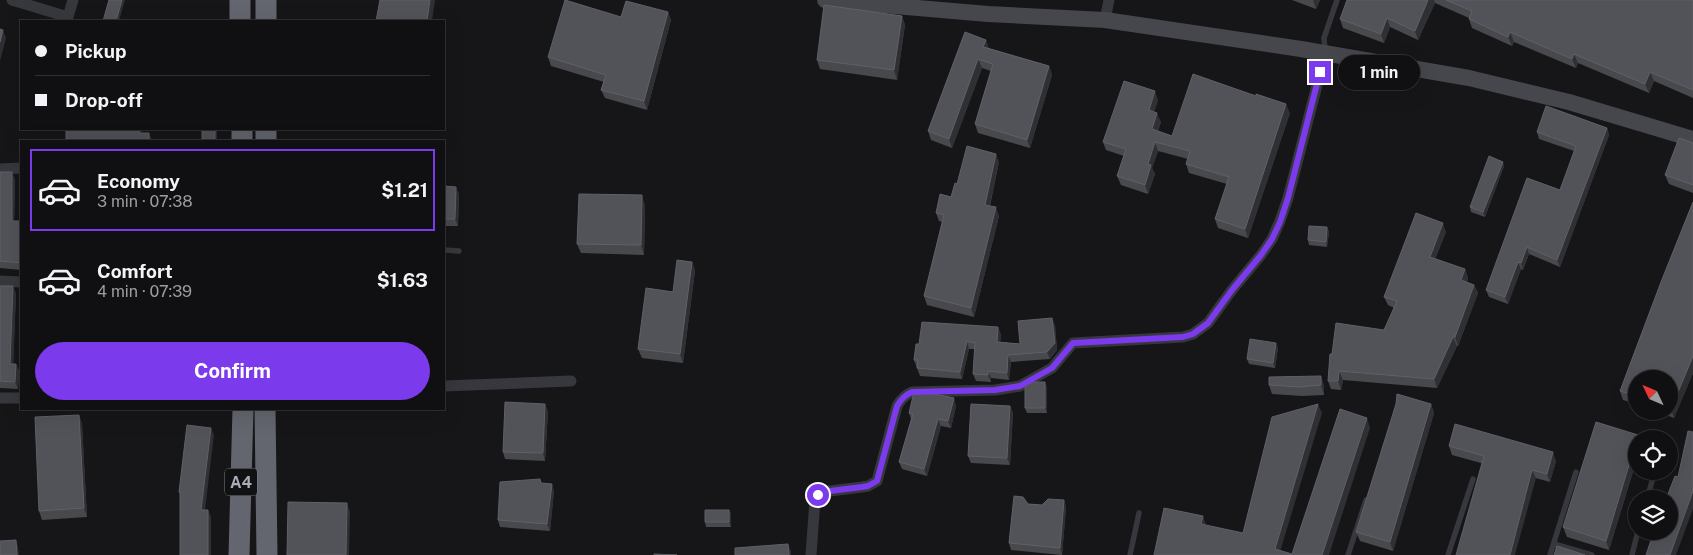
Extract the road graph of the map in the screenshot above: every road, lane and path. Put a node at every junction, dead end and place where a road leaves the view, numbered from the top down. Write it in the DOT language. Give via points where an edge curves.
graph roads {
  1 [pos="12,0"];
  2 [pos="73,0"];
  3 [pos="240,0"];
  4 [pos="266,0"];
  5 [pos="825,0"];
  6 [pos="1109,0"];
  7 [pos="1337,0"];
  8 [pos="240,20"];
  9 [pos="266,20"];
  10 [pos="1105,20"];
  11 [pos="1325,54"];
  12 [pos="1693,140"];
  13 [pos="20,168"];
  14 [pos="0,169"];
  15 [pos="445,250"];
  16 [pos="459,251"];
  17 [pos="0,280"];
  18 [pos="20,282"];
  19 [pos="571,380"];
  20 [pos="445,386"];
  21 [pos="0,398"];
  22 [pos="20,398"];
  23 [pos="243,410"];
  24 [pos="264,410"];
  25 [pos="1576,472"];
  26 [pos="1473,479"];
  27 [pos="1369,493"];
  28 [pos="1139,514"];
  29 [pos="1636,540"];
  30 [pos="1554,544"];
  31 [pos="238,555"];
  32 [pos="267,555"];
  33 [pos="811,555"];
  34 [pos="1130,555"];
  35 [pos="1348,555"];
  36 [pos="1448,555"];
  37 [pos="1550,555"];
  38 [pos="1592,555"];
  39 [pos="1632,555"];
  1 -- 2 [label="street" via="68,17"];
  3 -- 8 [label="highway"];
  4 -- 9 [label="highway"];
  5 -- 10 [label="street"];
  6 -- 10 [label="street"];
  7 -- 11 [label="lane" via="1324,38"];
  10 -- 11 [label="street"];
  11 -- 12 [label="street" via="1470,78 1569,102"];
  11 -- 33 [label="street" via="1280,222 1261,255 1208,323 1183,337 1073,343 1052,368 1020,386 907,394 897,406 877,481 868,486 822,492 815,500"];
  13 -- 14 [label="street"];
  15 -- 16 [label="lane"];
  17 -- 18 [label="street"];
  19 -- 20 [label="street"];
  21 -- 22 [label="street"];
  23 -- 31 [label="highway, A4"];
  24 -- 32 [label="highway, A4"];
  25 -- 30 [label="lane"];
  26 -- 36 [label="lane"];
  27 -- 35 [label="lane"];
  28 -- 34 [label="lane"];
  29 -- 39 [label="lane"];
  30 -- 37 [label="lane"];
  30 -- 38 [label="lane"];
}
